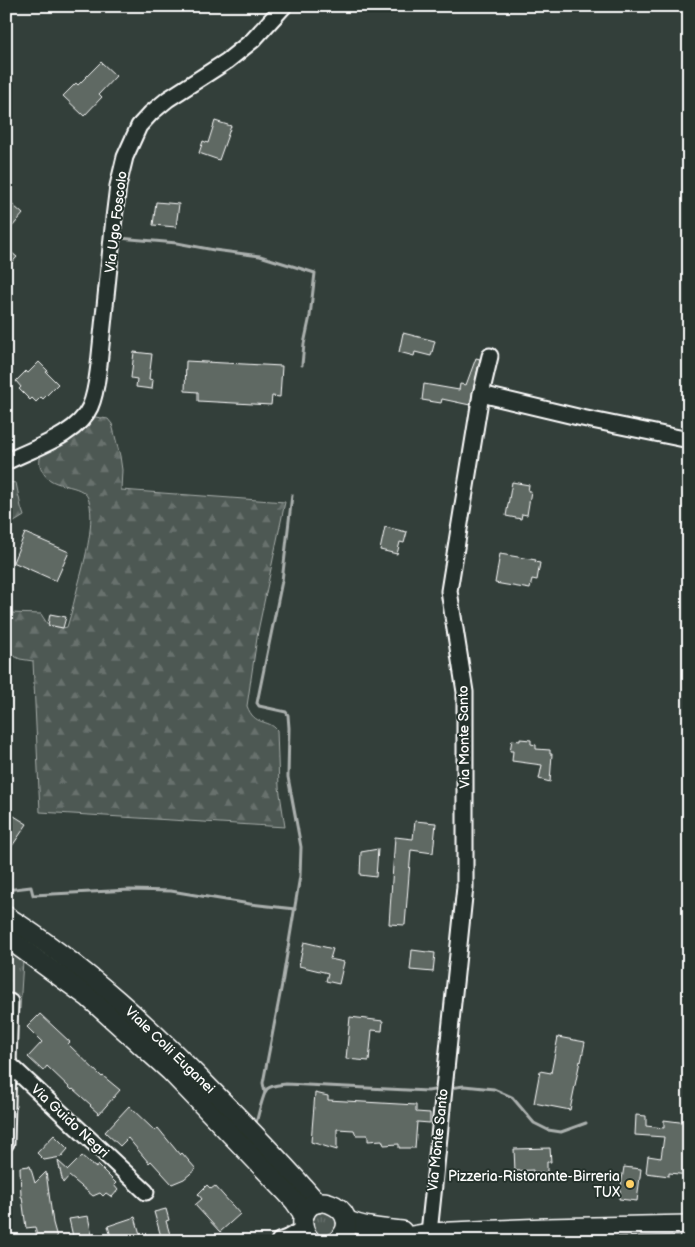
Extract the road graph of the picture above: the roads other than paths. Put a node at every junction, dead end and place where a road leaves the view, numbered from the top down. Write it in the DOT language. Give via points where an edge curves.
graph roads {
  1 [pos="284,6"];
  2 [pos="490,356"];
  3 [pos="481,394"];
  4 [pos="689,440"];
  5 [pos="6,462"];
  6 [pos="6,916"];
  7 [pos="6,937"];
  8 [pos="10,1002"];
  9 [pos="8,1063"];
  10 [pos="6,1143"];
  11 [pos="146,1192"];
  12 [pos="346,1220"];
  13 [pos="309,1222"];
  14 [pos="689,1225"];
  15 [pos="429,1233"];
  16 [pos="279,1241"];
  17 [pos="337,1241"];
  18 [pos="382,1241"];
  1 -- 5 [label="street, Via Ugo Foscolo" via="253,40 227,62 168,99 139,126 125,157 118,186 99,365 90,408 67,432"];
  2 -- 3 [label="street, Via Monte Santo"];
  3 -- 4 [label="street"];
  3 -- 15 [label="street, Via Monte Santo" via="449,591 465,692 465,887"];
  6 -- 13 [label="main road, Viale Colli Euganei" via="103,987 176,1054 299,1182"];
  7 -- 13 [label="main road, Viale Colli Euganei" via="88,997 170,1071 295,1202"];
  8 -- 9 [label="street"];
  9 -- 10 [label="street, Via Guido Negri"];
  9 -- 11 [label="street, Via Guido Negri"];
  12 -- 13 [label="main road" via="335,1205 323,1202"];
  12 -- 15 [label="main road" via="369,1228"];
  12 -- 17 [label="main road" via="344,1234"];
  13 -- 16 [label="street"];
  14 -- 15 [label="main road"];
  15 -- 18 [label="main road"];
}
